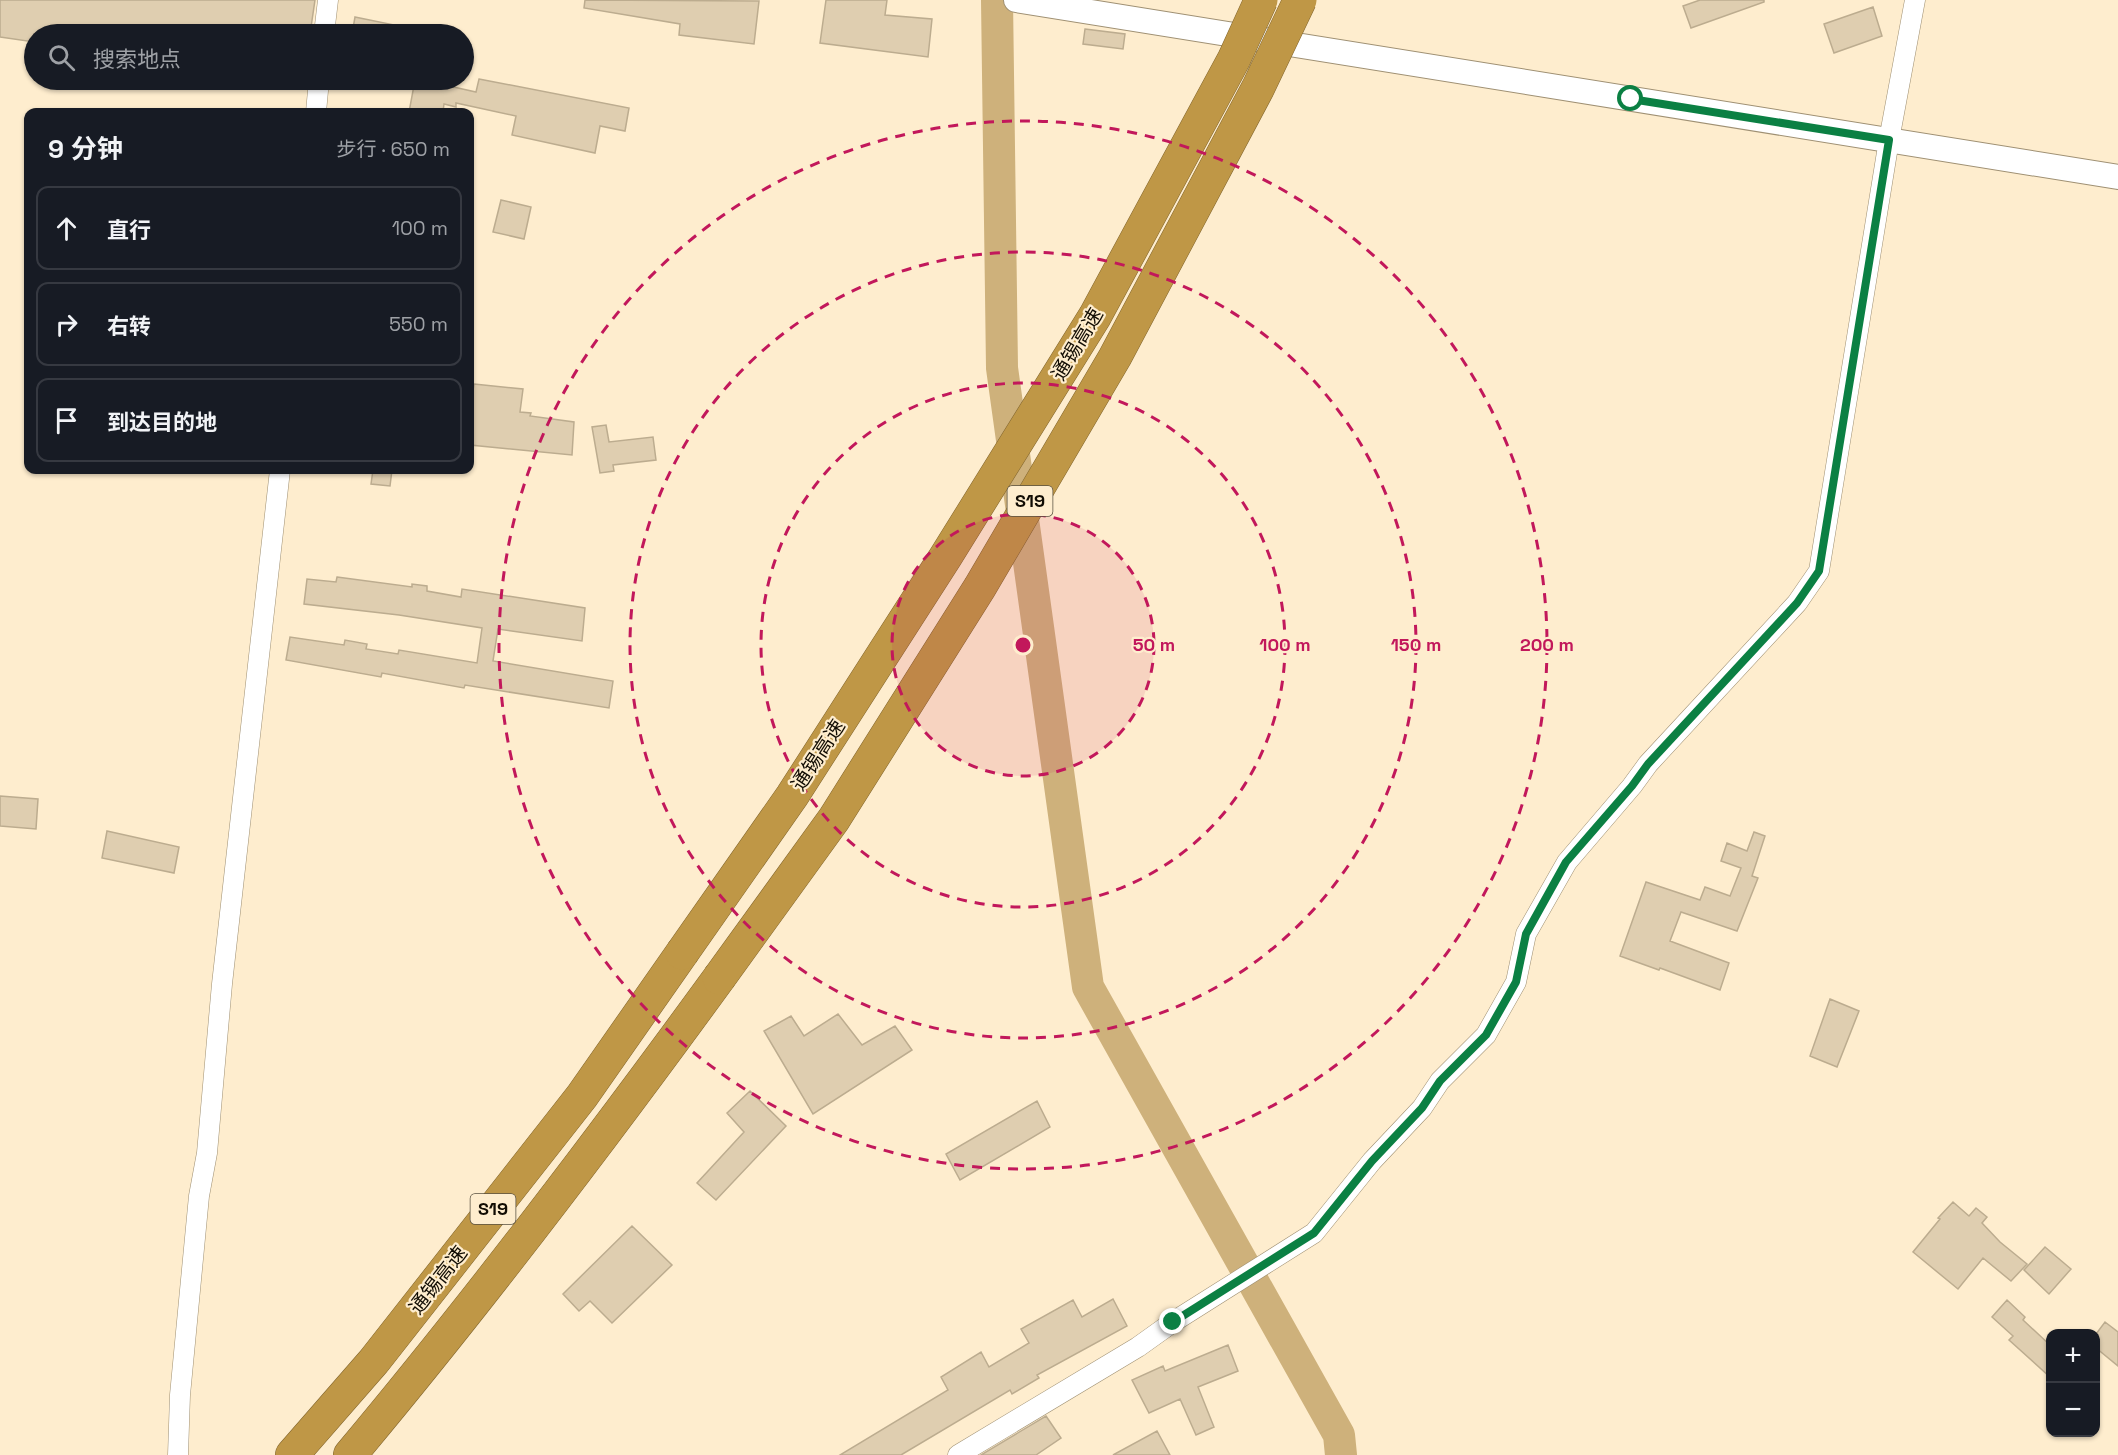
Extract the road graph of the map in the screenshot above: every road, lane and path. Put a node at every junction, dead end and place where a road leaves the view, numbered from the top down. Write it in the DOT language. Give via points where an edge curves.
graph roads {
  1 [pos="328,0"];
  2 [pos="1016,0"];
  3 [pos="1261,0"];
  4 [pos="1300,0"];
  5 [pos="1915,0"];
  6 [pos="325,24"];
  7 [pos="318,90"];
  8 [pos="316,108"];
  9 [pos="1889,140"];
  10 [pos="2118,177"];
  11 [pos="280,474"];
  12 [pos="178,1455"];
  13 [pos="292,1455"];
  14 [pos="350,1455"];
  15 [pos="958,1455"];
  1 -- 6 [label="street"];
  2 -- 9 [label="street"];
  3 -- 13 [label="highway, 通锡高速 / S19, bridge" via="1234,59 1095,316 792,796 582,1096 374,1361"];
  4 -- 14 [label="highway, 通锡高速 / S19, bridge" via="1258,88 1115,357 991,567 834,819 640,1087 428,1362"];
  5 -- 9 [label="street"];
  7 -- 8 [label="street"];
  9 -- 10 [label="street"];
  9 -- 15 [label="street" via="1819,571 1797,603 1648,764 1566,862 1526,934 1516,982 1486,1035 1440,1081 1422,1108 1372,1161 1314,1233 1138,1347"];
  11 -- 12 [label="street" via="222,984 207,1153 199,1196"];
}
